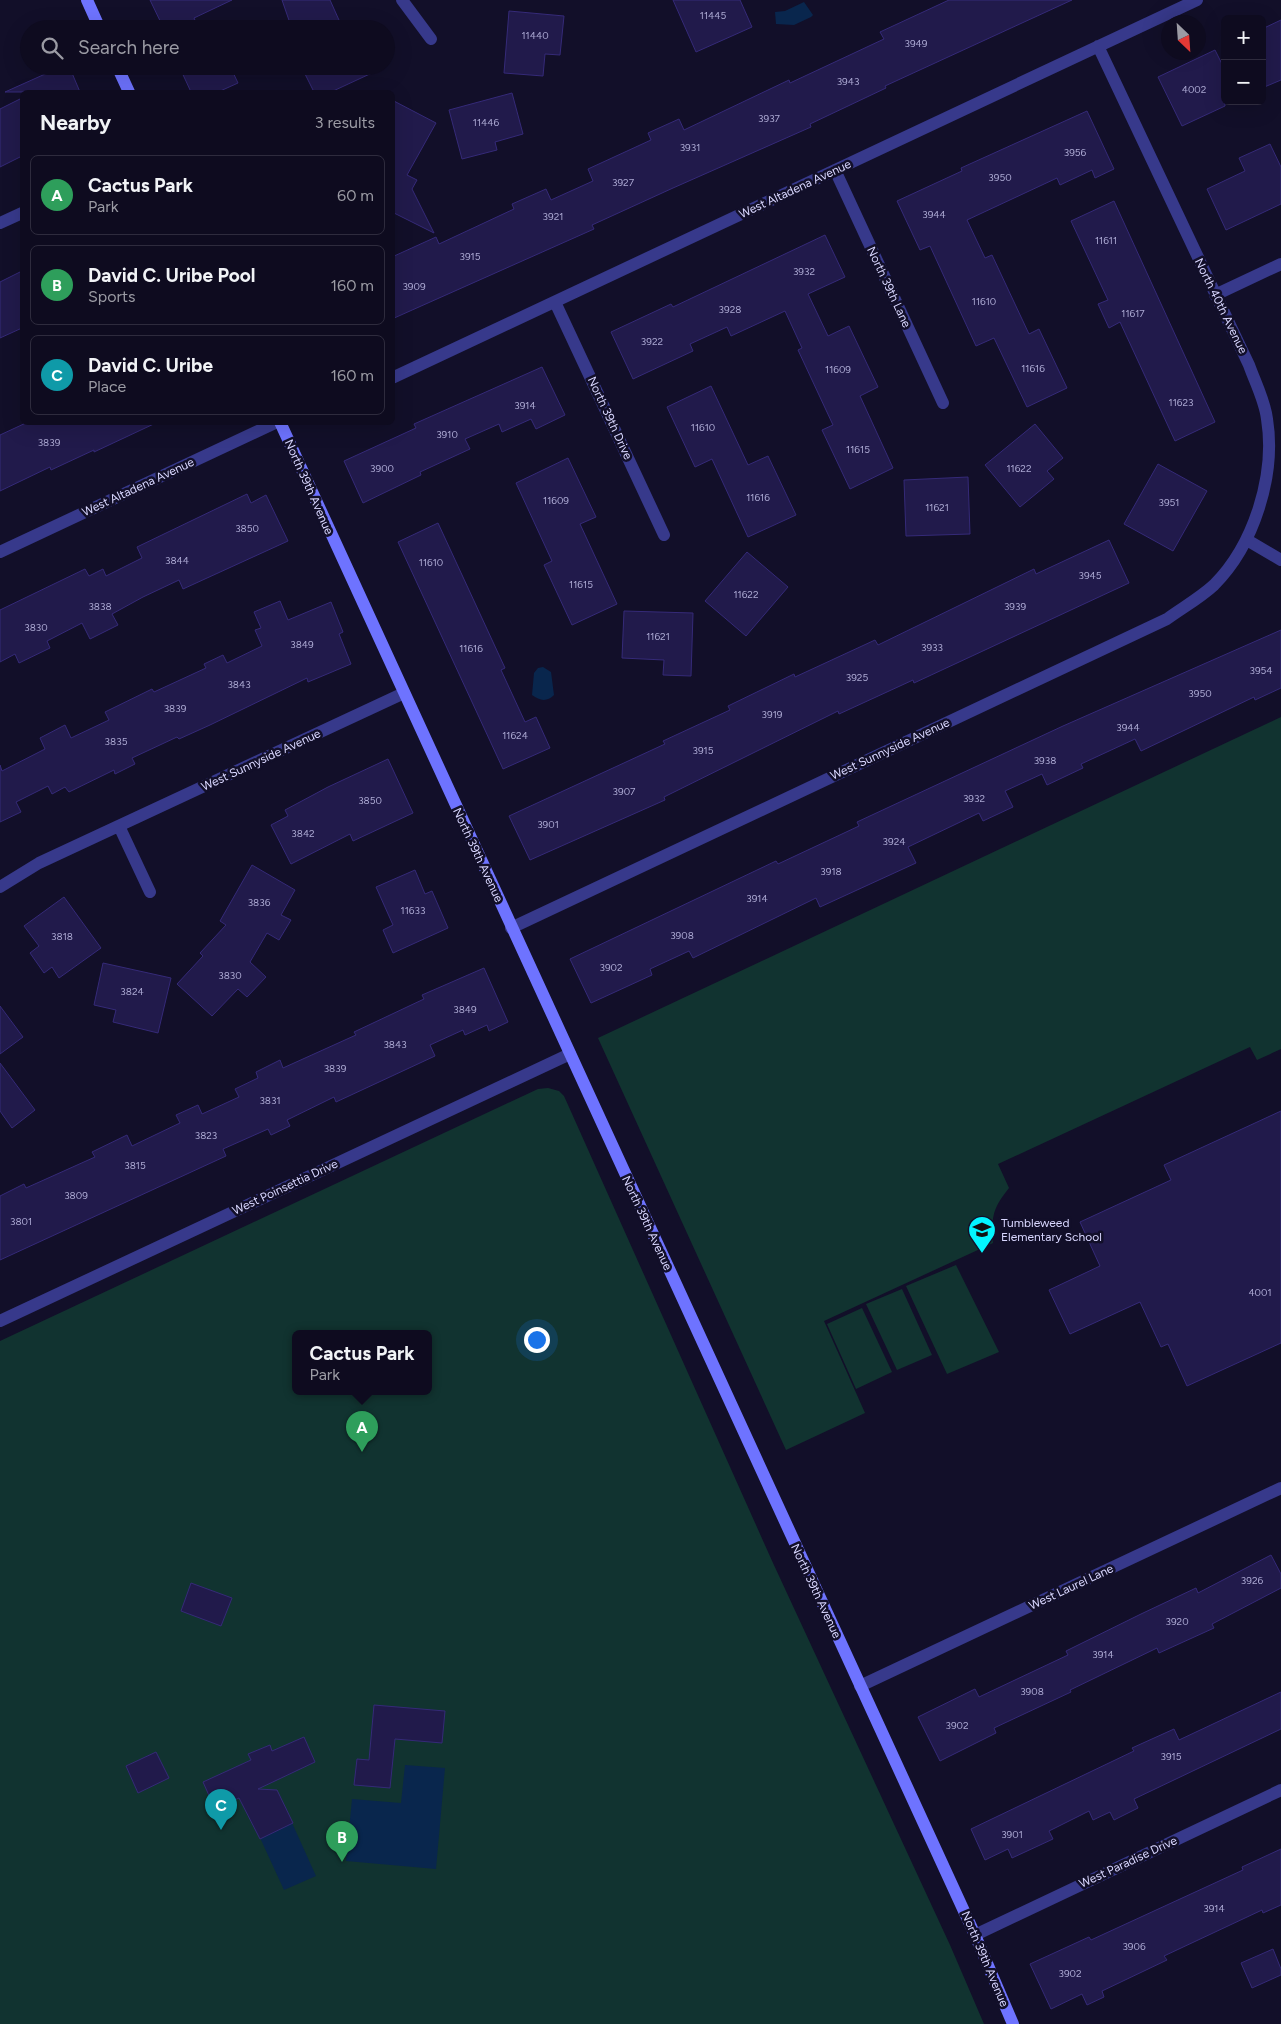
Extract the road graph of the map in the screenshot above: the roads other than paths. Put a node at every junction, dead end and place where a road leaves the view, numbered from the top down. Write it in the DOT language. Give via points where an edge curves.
graph roads {
  1 [pos="87,0"];
  2 [pos="402,0"];
  3 [pos="1197,0"];
  4 [pos="96,20"];
  5 [pos="431,39"];
  6 [pos="1098,46"];
  7 [pos="121,75"];
  8 [pos="128,90"];
  9 [pos="835,170"];
  10 [pos="20,214"];
  11 [pos="0,223"];
  12 [pos="1281,264"];
  13 [pos="1215,295"];
  14 [pos="556,302"];
  15 [pos="395,377"];
  16 [pos="943,403"];
  17 [pos="272,425"];
  18 [pos="279,425"];
  19 [pos="664,535"];
  20 [pos="1247,540"];
  21 [pos="0,552"];
  22 [pos="1281,560"];
  23 [pos="404,693"];
  24 [pos="119,826"];
  25 [pos="0,887"];
  26 [pos="150,892"];
  27 [pos="511,928"];
  28 [pos="570,1054"];
  29 [pos="0,1321"];
  30 [pos="1281,1488"];
  31 [pos="860,1686"];
  32 [pos="1281,1790"];
  33 [pos="975,1934"];
  34 [pos="1013,2024"];
  1 -- 4 [label="street"];
  2 -- 5 [label="street"];
  3 -- 6 [label="street, West Altadena Avenue"];
  6 -- 9 [label="street, West Altadena Avenue"];
  6 -- 13 [label="street, North 40th Avenue"];
  7 -- 8 [label="street"];
  9 -- 14 [label="street, West Altadena Avenue"];
  9 -- 16 [label="street, North 39th Lane"];
  10 -- 11 [label="street"];
  12 -- 13 [label="street"];
  13 -- 20 [label="street, North 40th Avenue" via="1249,365 1268,418 1268,468"];
  14 -- 15 [label="street, West Altadena Avenue"];
  14 -- 19 [label="street, North 39th Drive"];
  17 -- 21 [label="street, West Altadena Avenue"];
  18 -- 23 [label="street, North 39th Avenue"];
  20 -- 22 [label="street"];
  20 -- 27 [label="street, West Sunnyside Avenue" via="1214,585 1167,619"];
  23 -- 24 [label="street, West Sunnyside Avenue"];
  23 -- 27 [label="street, North 39th Avenue"];
  24 -- 25 [label="street, West Sunnyside Avenue" via="39,863"];
  24 -- 26 [label="street"];
  27 -- 28 [label="street, North 39th Avenue"];
  28 -- 29 [label="street, West Poinsettia Drive"];
  28 -- 31 [label="street, North 39th Avenue"];
  30 -- 31 [label="street, West Laurel Lane"];
  31 -- 33 [label="street, North 39th Avenue"];
  32 -- 33 [label="street, West Paradise Drive"];
  33 -- 34 [label="street, North 39th Avenue"];
}
